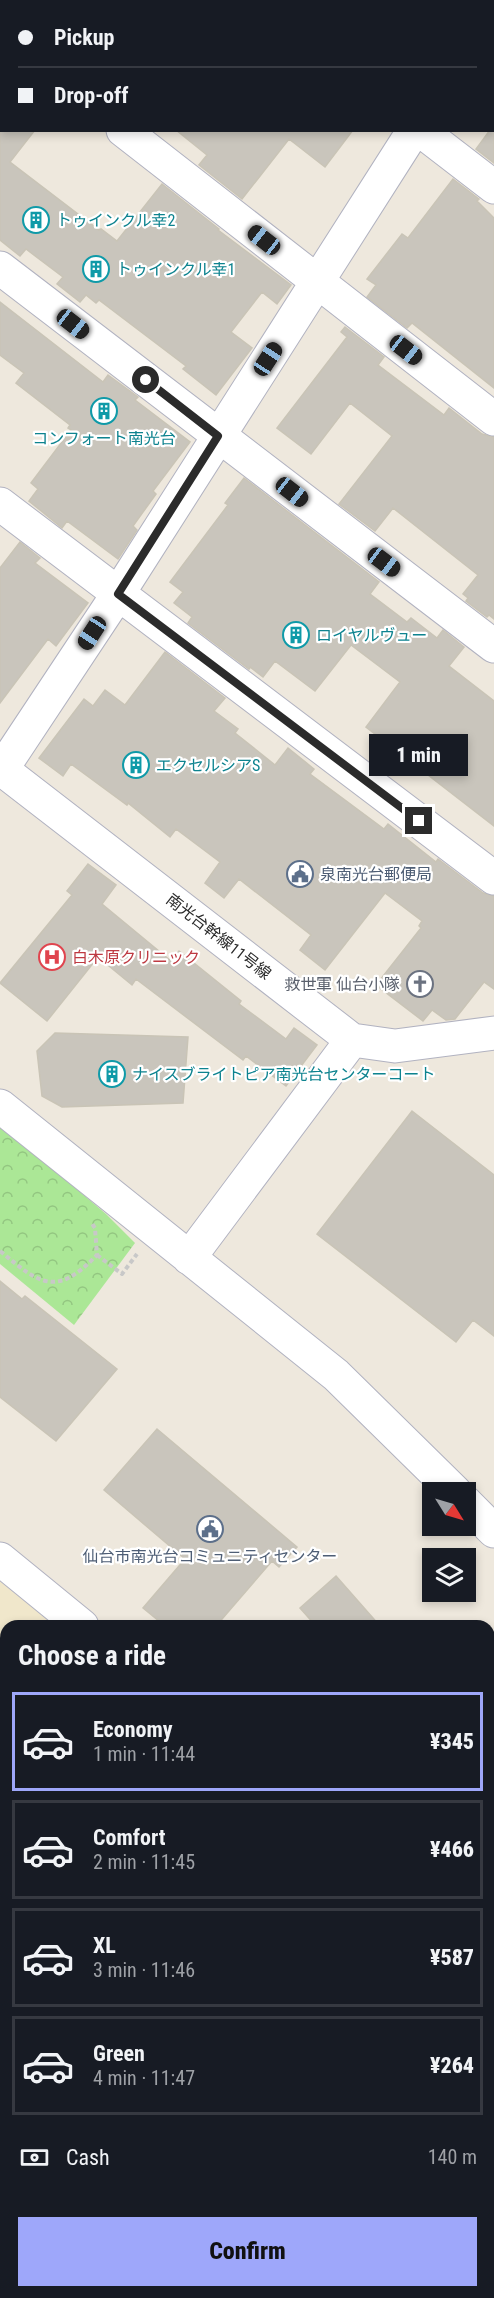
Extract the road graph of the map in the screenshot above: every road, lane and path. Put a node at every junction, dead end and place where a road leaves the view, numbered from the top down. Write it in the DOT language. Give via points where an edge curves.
graph roads {
  1 [pos="126,132"];
  2 [pos="413,132"];
  3 [pos="423,132"];
  4 [pos="494,187"];
  5 [pos="0,268"];
  6 [pos="317,281"];
  7 [pos="494,419"];
  8 [pos="218,436"];
  9 [pos="0,504"];
  10 [pos="118,594"];
  11 [pos="494,646"];
  12 [pos="1,769"];
  13 [pos="494,878"];
  14 [pos="494,1033"];
  15 [pos="352,1040"];
  16 [pos="0,1106"];
  17 [pos="86,1213"];
  18 [pos="0,1251"];
  19 [pos="139,1251"];
  20 [pos="97,1256"];
  21 [pos="189,1258"];
  22 [pos="445,1482"];
  23 [pos="476,1513"];
  24 [pos="494,1531"];
  25 [pos="0,1559"];
  26 [pos="75,1620"];
  1 -- 6 [label="street"];
  2 -- 6 [label="street"];
  3 -- 4 [label="street"];
  5 -- 8 [label="street"];
  6 -- 7 [label="street"];
  6 -- 8 [label="street"];
  8 -- 10 [label="street"];
  8 -- 11 [label="street"];
  9 -- 10 [label="street"];
  10 -- 12 [label="street"];
  10 -- 13 [label="street"];
  12 -- 15 [label="street, 南光台幹線11号線"];
  14 -- 15 [label="street, 南光台幹線11号線" via="395,1046"];
  15 -- 21 [label="street"];
  16 -- 21 [label="street"];
  17 -- 20 [label="path" via="95,1228"];
  18 -- 20 [label="path" via="23,1271 47,1282 62,1282 82,1271"];
  19 -- 20 [label="path" via="122,1274"];
  21 -- 22 [label="street" via="336,1375"];
  23 -- 24 [label="street"];
  25 -- 26 [label="street"];
}
